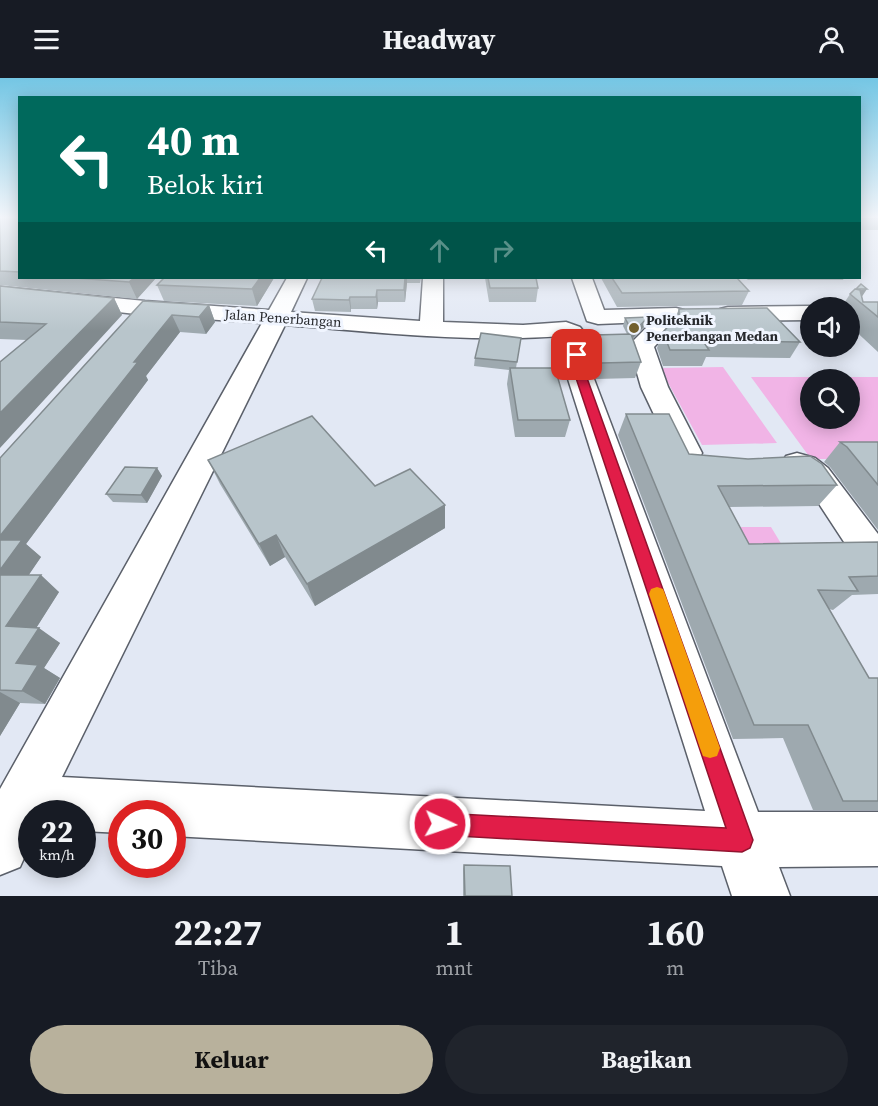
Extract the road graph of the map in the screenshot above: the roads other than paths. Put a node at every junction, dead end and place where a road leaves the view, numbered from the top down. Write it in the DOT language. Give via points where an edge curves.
graph roads {
  1 [pos="296,279"];
  2 [pos="433,279"];
  3 [pos="582,279"];
  4 [pos="746,292"];
  5 [pos="0,293"];
  6 [pos="151,300"];
  7 [pos="767,313"];
  8 [pos="800,313"];
  9 [pos="654,315"];
  10 [pos="277,317"];
  11 [pos="583,323"];
  12 [pos="431,330"];
  13 [pos="122,334"];
  14 [pos="773,464"];
  15 [pos="708,465"];
  16 [pos="878,563"];
  17 [pos="23,800"];
  18 [pos="96,805"];
  19 [pos="18,809"];
  20 [pos="878,839"];
  21 [pos="742,840"];
  22 [pos="0,847"];
  23 [pos="761,896"];
  1 -- 10 [label="street"];
  2 -- 12 [label="street"];
  3 -- 11 [label="street"];
  4 -- 7 [label="street"];
  5 -- 6 [label="street, Jalan Penerbangan"];
  6 -- 10 [label="street, Jalan Penerbangan"];
  6 -- 13 [label="street"];
  7 -- 8 [label="street, Jalan Penerbangan"];
  7 -- 9 [label="street, Jalan Penerbangan"];
  9 -- 11 [label="street, Jalan Penerbangan"];
  9 -- 15 [label="street" via="659,329 641,345 653,384 688,456"];
  10 -- 12 [label="street, Jalan Penerbangan"];
  10 -- 17 [label="street"];
  11 -- 12 [label="street, Jalan Penerbangan" via="523,332"];
  11 -- 21 [label="street" via="581,378"];
  14 -- 16 [label="street" via="795,464 812,471"];
  18 -- 21 [label="street"];
  19 -- 22 [label="street"];
  20 -- 21 [label="street"];
  21 -- 23 [label="street"];
}
